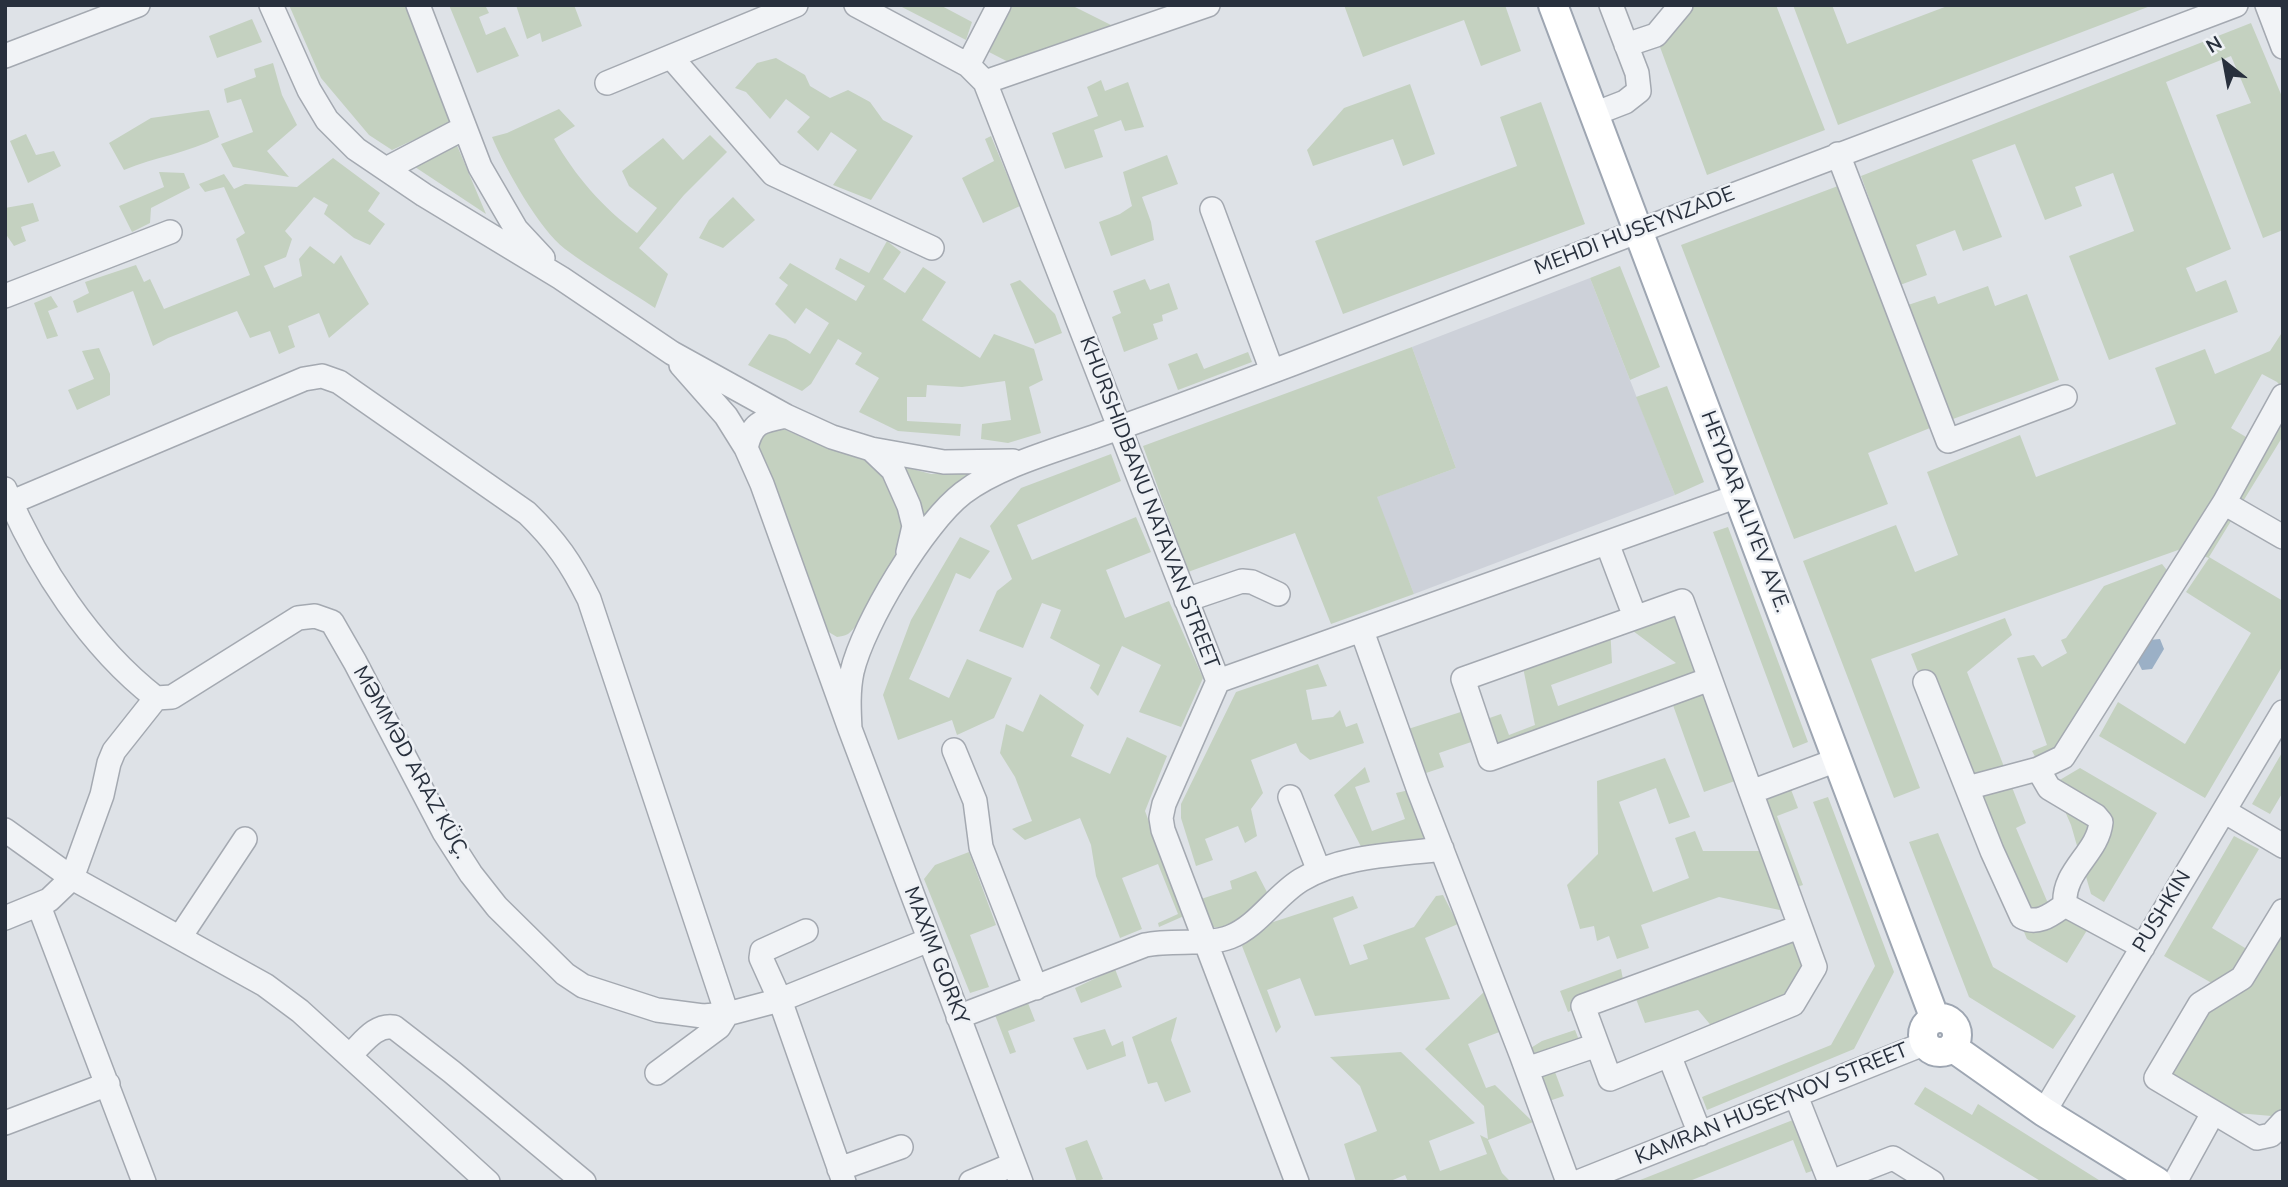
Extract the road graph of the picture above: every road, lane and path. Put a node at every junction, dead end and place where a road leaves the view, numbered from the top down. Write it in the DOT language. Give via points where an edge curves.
graph roads {
  1 [pos="138,5"];
  2 [pos="271,5"];
  3 [pos="418,5"];
  4 [pos="796,5"];
  5 [pos="856,5"];
  6 [pos="999,5"];
  7 [pos="1208,5"];
  8 [pos="1553,5"];
  9 [pos="1611,5"];
  10 [pos="1681,5"];
  11 [pos="2236,5"];
  12 [pos="2267,5"];
  13 [pos="1626,45"];
  14 [pos="2283,47"];
  15 [pos="5,56"];
  16 [pos="671,57"];
  17 [pos="968,65"];
  18 [pos="985,82"];
  19 [pos="607,83"];
  20 [pos="1594,114"];
  21 [pos="464,128"];
  22 [pos="1838,154"];
  23 [pos="386,169"];
  24 [pos="1212,209"];
  25 [pos="1638,231"];
  26 [pos="170,232"];
  27 [pos="932,248"];
  28 [pos="561,278"];
  29 [pos="5,296"];
  30 [pos="671,353"];
  31 [pos="1272,371"];
  32 [pos="2283,396"];
  33 [pos="2065,397"];
  34 [pos="786,416"];
  35 [pos="1118,428"];
  36 [pos="746,448"];
  37 [pos="871,449"];
  38 [pos="1034,458"];
  39 [pos="1738,496"];
  40 [pos="7,499"];
  41 [pos="2224,503"];
  42 [pos="2283,537"];
  43 [pos="1607,543"];
  44 [pos="899,575"];
  45 [pos="1278,594"];
  46 [pos="1185,600"];
  47 [pos="1635,617"];
  48 [pos="813,625"];
  49 [pos="869,627"];
  50 [pos="1362,631"];
  51 [pos="1710,679"];
  52 [pos="1218,681"];
  53 [pos="1925,682"];
  54 [pos="156,698"];
  55 [pos="2281,718"];
  56 [pos="850,729"];
  57 [pos="954,750"];
  58 [pos="1837,760"];
  59 [pos="2038,769"];
  60 [pos="1967,788"];
  61 [pos="1751,792"];
  62 [pos="1290,797"];
  63 [pos="2224,811"];
  64 [pos="5,830"];
  65 [pos="245,839"];
  66 [pos="2283,846"];
  67 [pos="1441,849"];
  68 [pos="1319,871"];
  69 [pos="72,878"];
  70 [pos="2065,905"];
  71 [pos="39,906"];
  72 [pos="2283,911"];
  73 [pos="5,918"];
  74 [pos="1799,927"];
  75 [pos="806,931"];
  76 [pos="180,937"];
  77 [pos="929,940"];
  78 [pos="1206,942"];
  79 [pos="2143,947"];
  80 [pos="1036,988"];
  81 [pos="780,1000"];
  82 [pos="727,1014"];
  83 [pos="958,1017"];
  84 [pos="1937,1036"];
  85 [pos="1597,1045"];
  86 [pos="350,1055"];
  87 [pos="1669,1055"];
  88 [pos="1527,1069"];
  89 [pos="657,1073"];
  90 [pos="108,1084"];
  91 [pos="1796,1096"];
  92 [pos="2044,1112"];
  93 [pos="2213,1113"];
  94 [pos="2283,1122"];
  95 [pos="5,1123"];
  96 [pos="1700,1134"];
  97 [pos="901,1147"];
  98 [pos="1017,1173"];
  99 [pos="841,1175"];
  100 [pos="144,1182"];
  101 [pos="488,1182"];
  102 [pos="584,1182"];
  103 [pos="971,1182"];
  104 [pos="1297,1182"];
  105 [pos="1568,1182"];
  106 [pos="1578,1182"];
  107 [pos="1830,1182"];
  108 [pos="1932,1182"];
  109 [pos="2157,1182"];
  110 [pos="2175,1182"];
  1 -- 15 [label="street"];
  2 -- 23 [label="street" via="327,120 356,149"];
  3 -- 21 [label="street"];
  4 -- 16 [label="street"];
  5 -- 17 [label="street, KHURSHIDBANU NATAVAN STREET"];
  6 -- 17 [label="street"];
  7 -- 18 [label="street"];
  8 -- 20 [label="main road, HEYDAR ALIYEV AVE."];
  9 -- 13 [label="street"];
  10 -- 13 [label="street" via="1656,35"];
  11 -- 22 [label="street, MEHDI HUSEYNZADE"];
  12 -- 14 [label="street"];
  13 -- 20 [label="street" via="1639,91"];
  16 -- 19 [label="street"];
  16 -- 27 [label="street" via="773,174"];
  17 -- 18 [label="street, KHURSHIDBANU NATAVAN STREET"];
  18 -- 35 [label="street, KHURSHIDBANU NATAVAN STREET"];
  20 -- 25 [label="main road, HEYDAR ALIYEV AVE."];
  21 -- 23 [label="street"];
  21 -- 28 [label="street" via="509,219"];
  22 -- 25 [label="street, MEHDI HUSEYNZADE"];
  22 -- 33 [label="street" via="1948,440"];
  23 -- 28 [label="street"];
  24 -- 31 [label="street"];
  25 -- 31 [label="street, MEHDI HUSEYNZADE"];
  25 -- 39 [label="main road, HEYDAR ALIYEV AVE."];
  26 -- 29 [label="street"];
  28 -- 30 [label="street"];
  30 -- 34 [label="street"];
  30 -- 36 [label="street, MAXIM GORKY" via="726,416"];
  31 -- 35 [label="street, MEHDI HUSEYNZADE"];
  32 -- 41 [label="street"];
  34 -- 36 [label="street" via="756,426"];
  34 -- 37 [label="street"];
  35 -- 38 [label="street, MEHDI HUSEYNZADE"];
  35 -- 46 [label="street, KHURSHIDBANU NATAVAN STREET"];
  36 -- 48 [label="street, MAXIM GORKY"];
  37 -- 38 [label="street" via="944,462"];
  37 -- 44 [label="street" via="893,470 914,526"];
  38 -- 44 [label="street" via="968,489 948,505"];
  39 -- 43 [label="street"];
  39 -- 58 [label="main road, HEYDAR ALIYEV AVE."];
  40 -- 54 [label="street" via="68,605"];
  40 -- 82 [label="street" via="304,379 322,376 339,382 527,513 552,537 589,599"];
  41 -- 42 [label="street"];
  41 -- 59 [label="street" via="2063,757"];
  43 -- 47 [label="street"];
  43 -- 50 [label="street"];
  44 -- 49 [label="street"];
  45 -- 46 [label="street" via="1242,581"];
  46 -- 52 [label="street, KHURSHIDBANU NATAVAN STREET"];
  47 -- 51 [label="street" via="1682,601"];
  47 -- 51 [label="street" via="1462,679 1490,759"];
  48 -- 49 [label="street" via="824,643 839,653 854,647"];
  48 -- 56 [label="street, MAXIM GORKY"];
  49 -- 56 [label="street" via="852,671"];
  50 -- 52 [label="street"];
  50 -- 67 [label="street"];
  51 -- 61 [label="street"];
  52 -- 78 [label="street, KHURSHIDBANU NATAVAN STREET" via="1161,818"];
  53 -- 60 [label="street"];
  54 -- 69 [label="street" via="114,751"];
  54 -- 82 [label="street, MƏMMƏD ARAZ KÜÇ." via="172,697 298,618 315,616 332,622 471,874 565,974 583,986 657,1010"];
  55 -- 63 [label="street, PUSHKIN"];
  56 -- 77 [label="street, MAXIM GORKY"];
  57 -- 80 [label="street" via="975,801 981,847"];
  58 -- 61 [label="street"];
  58 -- 84 [label="main road, HEYDAR ALIYEV AVE."];
  59 -- 60 [label="street"];
  59 -- 70 [label="street" via="2049,788 2101,822 2068,880"];
  60 -- 70 [label="street" via="2022,917 2044,919"];
  61 -- 74 [label="street"];
  62 -- 68 [label="street"];
  63 -- 66 [label="street"];
  63 -- 79 [label="street, PUSHKIN"];
  64 -- 69 [label="street"];
  65 -- 76 [label="street"];
  67 -- 68 [label="street" via="1367,858"];
  67 -- 88 [label="street"];
  68 -- 78 [label="street" via="1286,891 1234,936"];
  69 -- 71 [label="street"];
  69 -- 76 [label="street"];
  70 -- 79 [label="street"];
  71 -- 73 [label="street"];
  71 -- 90 [label="street"];
  72 -- 93 [label="street" via="2242,978 2200,1004 2156,1078"];
  74 -- 85 [label="street" via="1583,1006"];
  74 -- 87 [label="street" via="1815,967 1793,1004"];
  75 -- 81 [label="street" via="762,951"];
  76 -- 86 [label="street" via="265,985"];
  77 -- 81 [label="street, MƏMMƏD ARAZ KÜÇ."];
  77 -- 83 [label="street, MAXIM GORKY"];
  78 -- 80 [label="street" via="1145,945"];
  78 -- 104 [label="street, KHURSHIDBANU NATAVAN STREET"];
  79 -- 92 [label="street, PUSHKIN"];
  80 -- 83 [label="street"];
  81 -- 82 [label="street, MƏMMƏD ARAZ KÜÇ."];
  81 -- 99 [label="street"];
  82 -- 89 [label="street" via="719,1027"];
  83 -- 98 [label="street, MAXIM GORKY"];
  84 -- 91 [label="street, KAMRAN HUSEYNOV STREET"];
  84 -- 92 [label="main road"];
  85 -- 87 [label="street" via="1610,1079"];
  85 -- 88 [label="street"];
  86 -- 101 [label="street"];
  86 -- 102 [label="street" via="378,1029 394,1027"];
  87 -- 96 [label="street"];
  88 -- 105 [label="street"];
  90 -- 95 [label="street"];
  90 -- 100 [label="street"];
  91 -- 96 [label="street, KAMRAN HUSEYNOV STREET"];
  91 -- 107 [label="street"];
  92 -- 109 [label="main road"];
  93 -- 94 [label="street" via="2256,1138 2271,1135"];
  93 -- 110 [label="street"];
  96 -- 106 [label="street, KAMRAN HUSEYNOV STREET"];
  97 -- 99 [label="street"];
  98 -- 103 [label="street"];
  107 -- 108 [label="street" via="1893,1158"];
}
